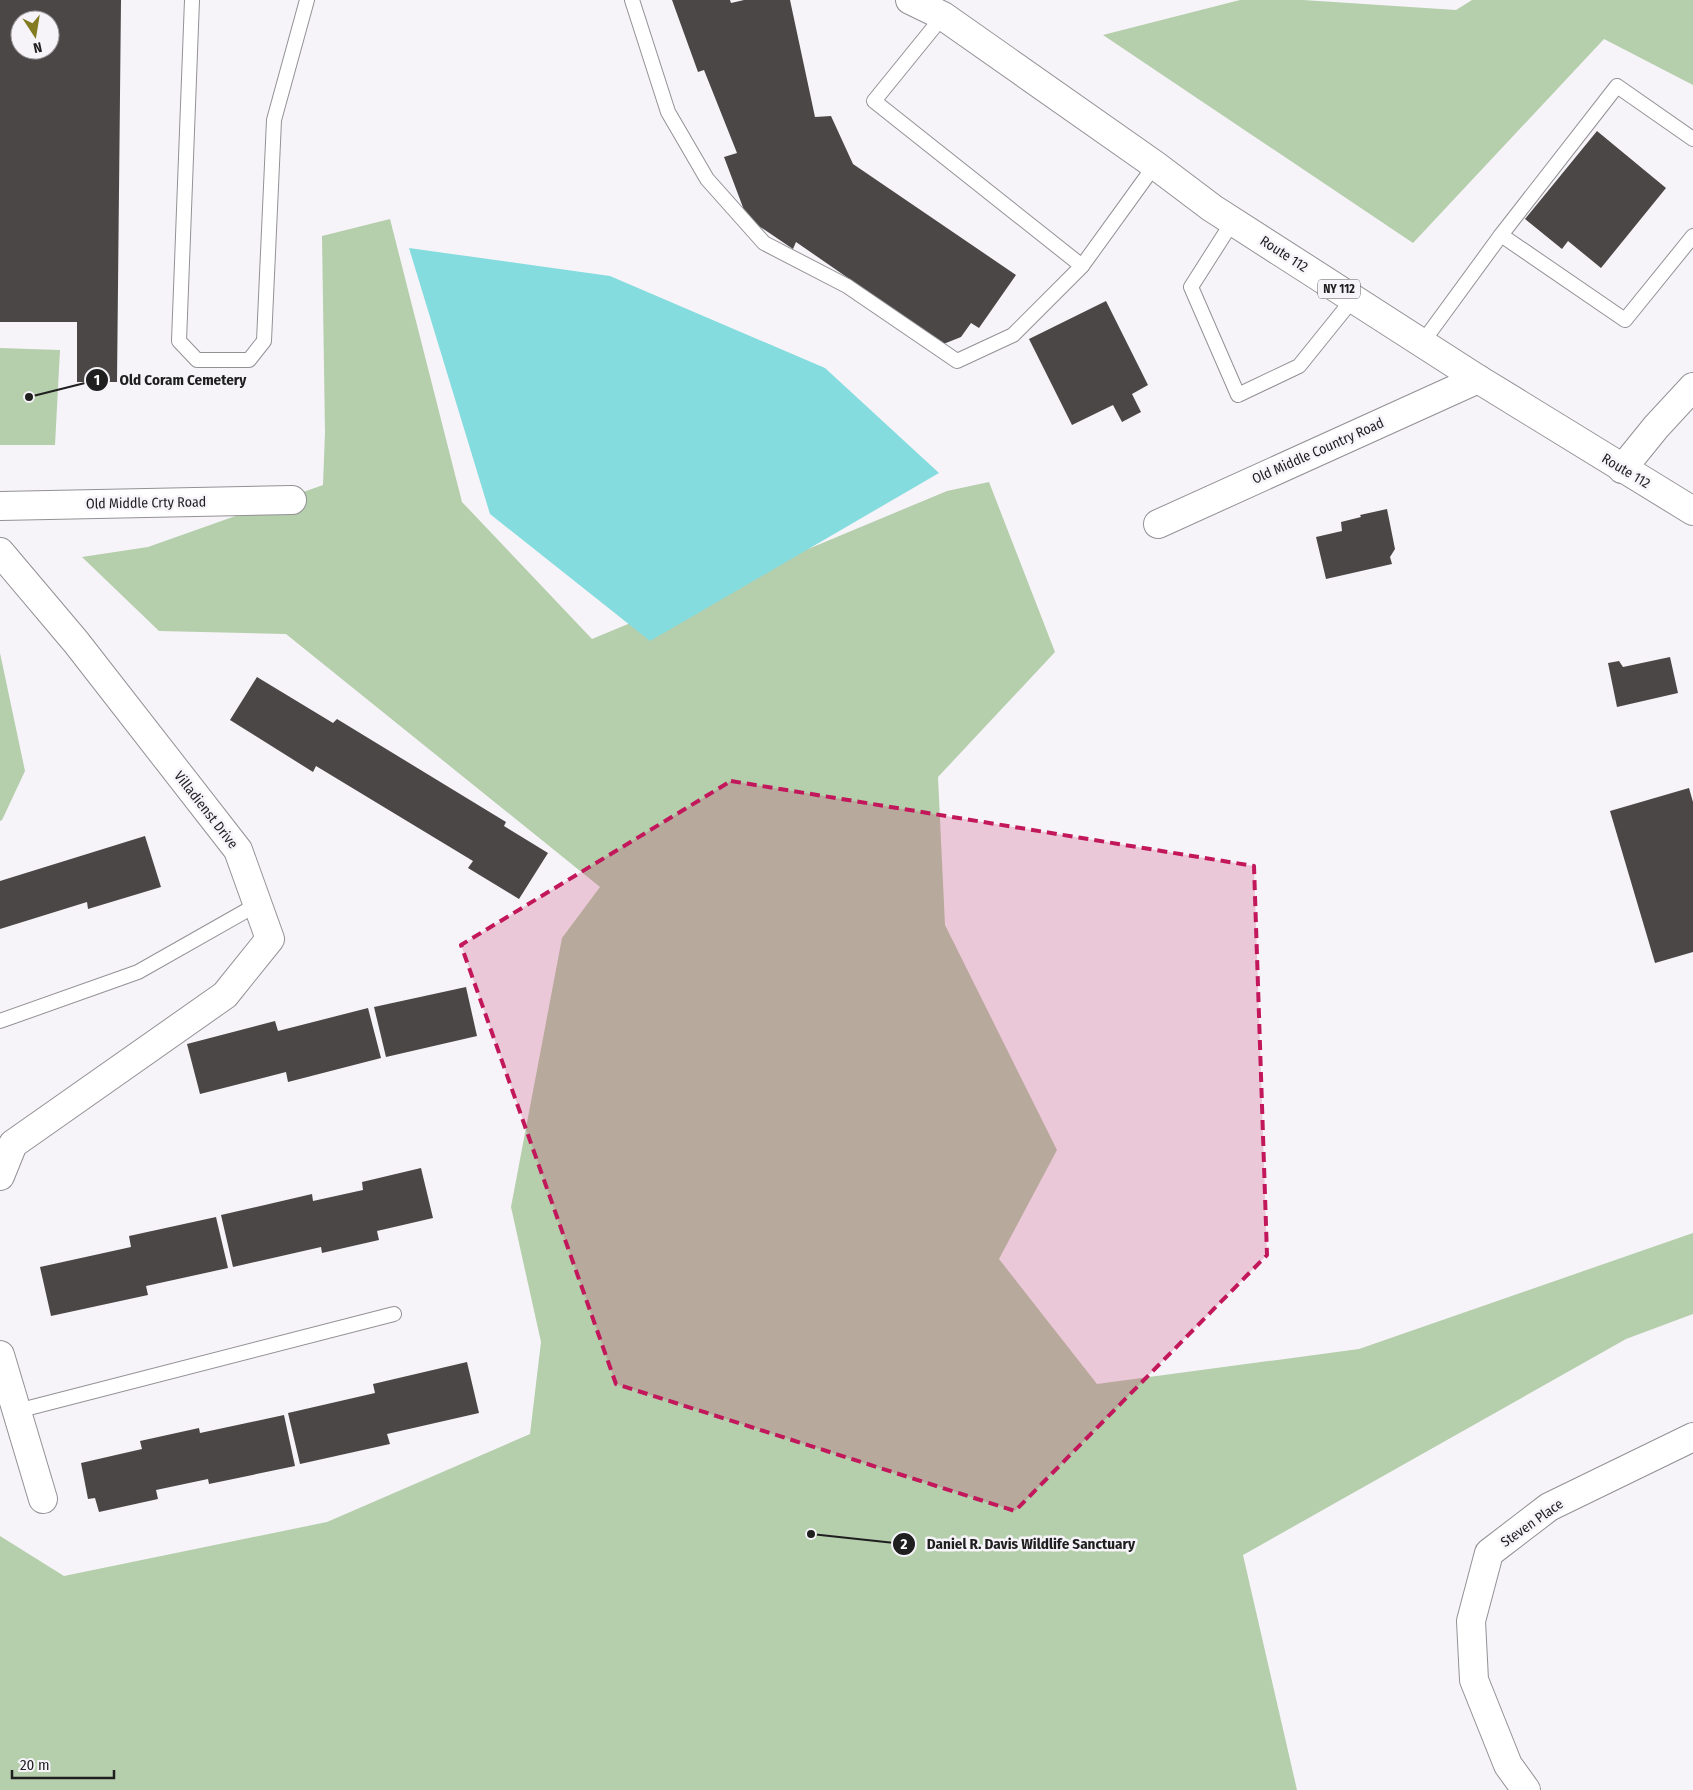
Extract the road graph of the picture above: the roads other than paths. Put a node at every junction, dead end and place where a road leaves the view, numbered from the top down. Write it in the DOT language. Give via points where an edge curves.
graph roads {
  1 [pos="192,0"];
  2 [pos="307,0"];
  3 [pos="632,0"];
  4 [pos="910,0"];
  5 [pos="948,8"];
  6 [pos="1693,139"];
  7 [pos="1155,166"];
  8 [pos="1232,221"];
  9 [pos="1501,235"];
  10 [pos="1693,236"];
  11 [pos="1082,266"];
  12 [pos="1353,299"];
  13 [pos="1422,343"];
  14 [pos="1478,379"];
  15 [pos="1693,387"];
  16 [pos="1622,469"];
  17 [pos="292,500"];
  18 [pos="0,506"];
  19 [pos="1693,511"];
  20 [pos="1158,524"];
  21 [pos="0,552"];
  22 [pos="258,904"];
  23 [pos="0,1021"];
  24 [pos="0,1176"];
  25 [pos="394,1314"];
  26 [pos="0,1355"];
  27 [pos="17,1410"];
  28 [pos="1693,1437"];
  29 [pos="44,1499"];
  30 [pos="1526,1790"];
  1 -- 2 [label="lane" via="180,341 197,360 249,360 264,341 274,120"];
  3 -- 11 [label="lane" via="668,112 707,179 764,244 847,286 957,361 1014,335"];
  4 -- 5 [label="street, Route 112 / NY 112"];
  5 -- 7 [label="street, Route 112 / NY 112"];
  5 -- 11 [label="lane" via="874,101"];
  6 -- 9 [label="lane" via="1617,86"];
  7 -- 8 [label="street, Route 112 / NY 112"];
  7 -- 11 [label="lane"];
  8 -- 12 [label="street, Route 112 / NY 112"];
  8 -- 12 [label="lane" via="1191,287 1238,395 1299,366"];
  9 -- 10 [label="lane" via="1625,320"];
  9 -- 13 [label="lane"];
  12 -- 13 [label="street, Route 112 / NY 112"];
  13 -- 14 [label="street, Route 112 / NY 112"];
  14 -- 16 [label="street, Route 112 / NY 112"];
  14 -- 20 [label="street, Old Middle Country Road"];
  15 -- 16 [label="street"];
  16 -- 19 [label="street, Route 112 / NY 112"];
  17 -- 18 [label="street, Old Middle Crty Road"];
  21 -- 22 [label="street, Villadienst Drive" via="76,642 238,850"];
  22 -- 23 [label="lane" via="138,972"];
  22 -- 24 [label="street, Villadienst Drive" via="270,938 225,995 13,1144"];
  25 -- 27 [label="lane"];
  26 -- 27 [label="street"];
  27 -- 29 [label="street"];
  28 -- 30 [label="street, Steven Place" via="1549,1507 1490,1553 1471,1621 1474,1680 1508,1764"];
}
